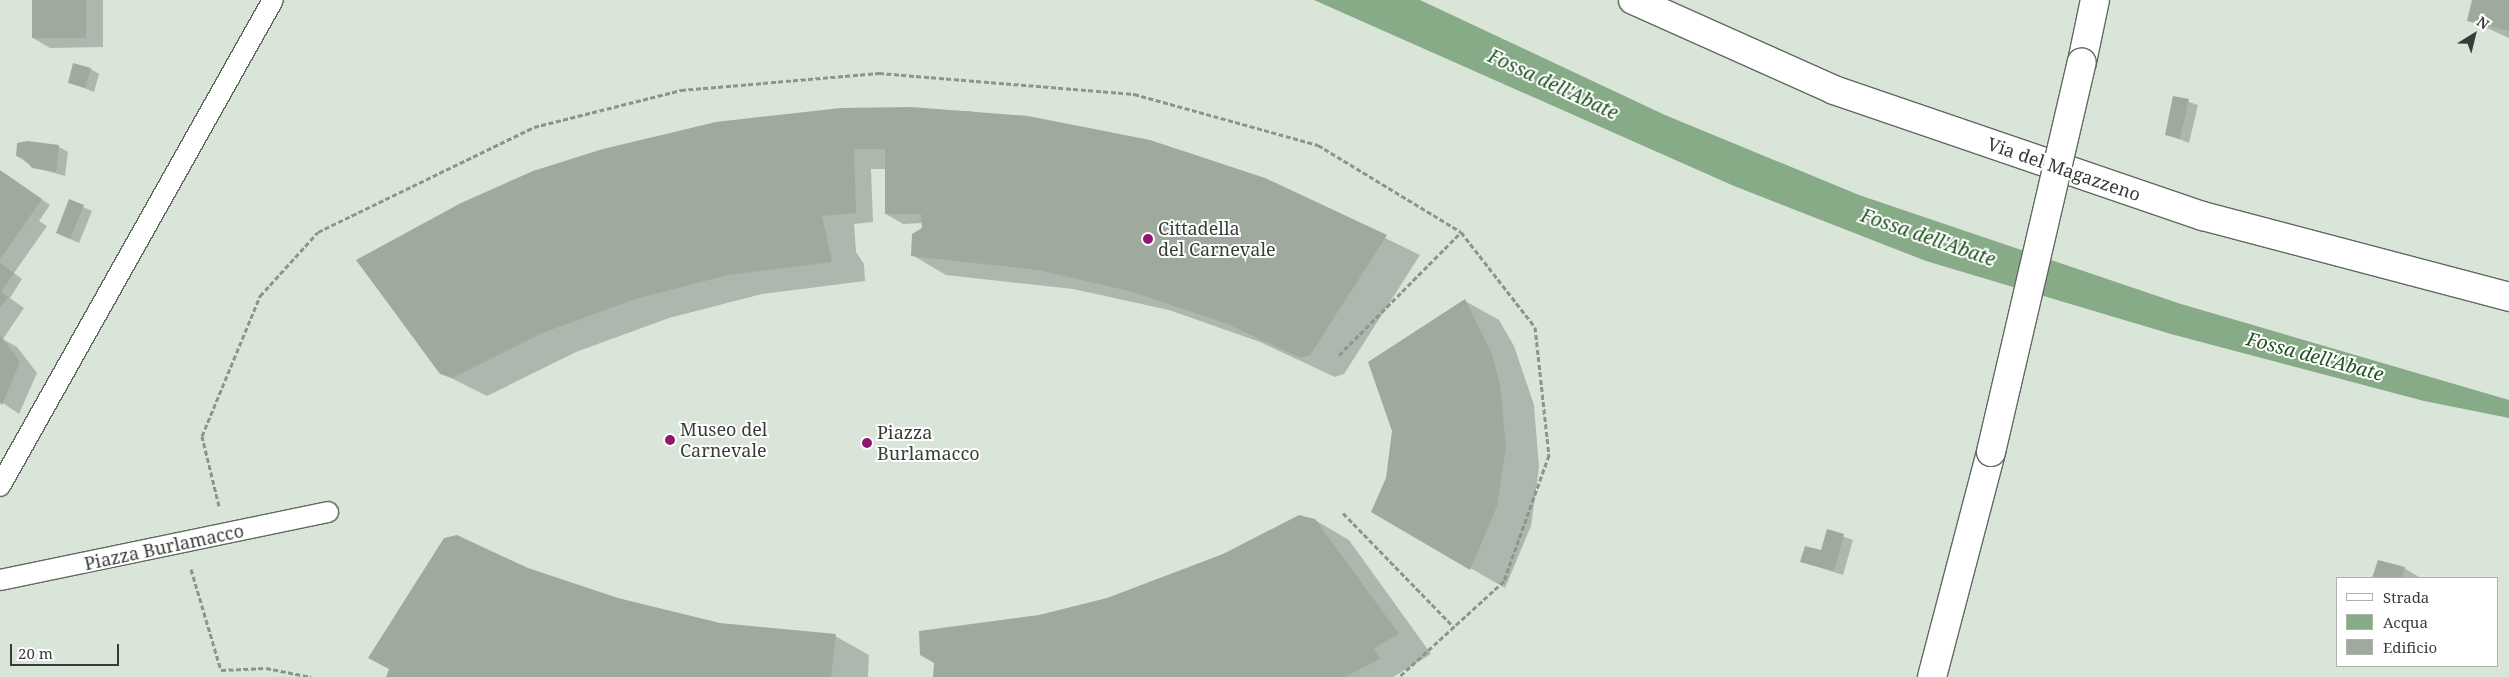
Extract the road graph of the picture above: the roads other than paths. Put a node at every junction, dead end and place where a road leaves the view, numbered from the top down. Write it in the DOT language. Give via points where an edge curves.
graph roads {
  1 [pos="273,0"];
  2 [pos="1633,0"];
  3 [pos="2095,0"];
  4 [pos="2509,297"];
  5 [pos="0,486"];
  6 [pos="328,512"];
  7 [pos="0,580"];
  8 [pos="1932,677"];
  1 -- 5 [label="lane"];
  2 -- 4 [label="street, Via del Magazzeno" via="1834,90 2203,216"];
  3 -- 8 [label="street, bridge" via="1991,452"];
  6 -- 7 [label="lane, Piazza Burlamacco"];
}
